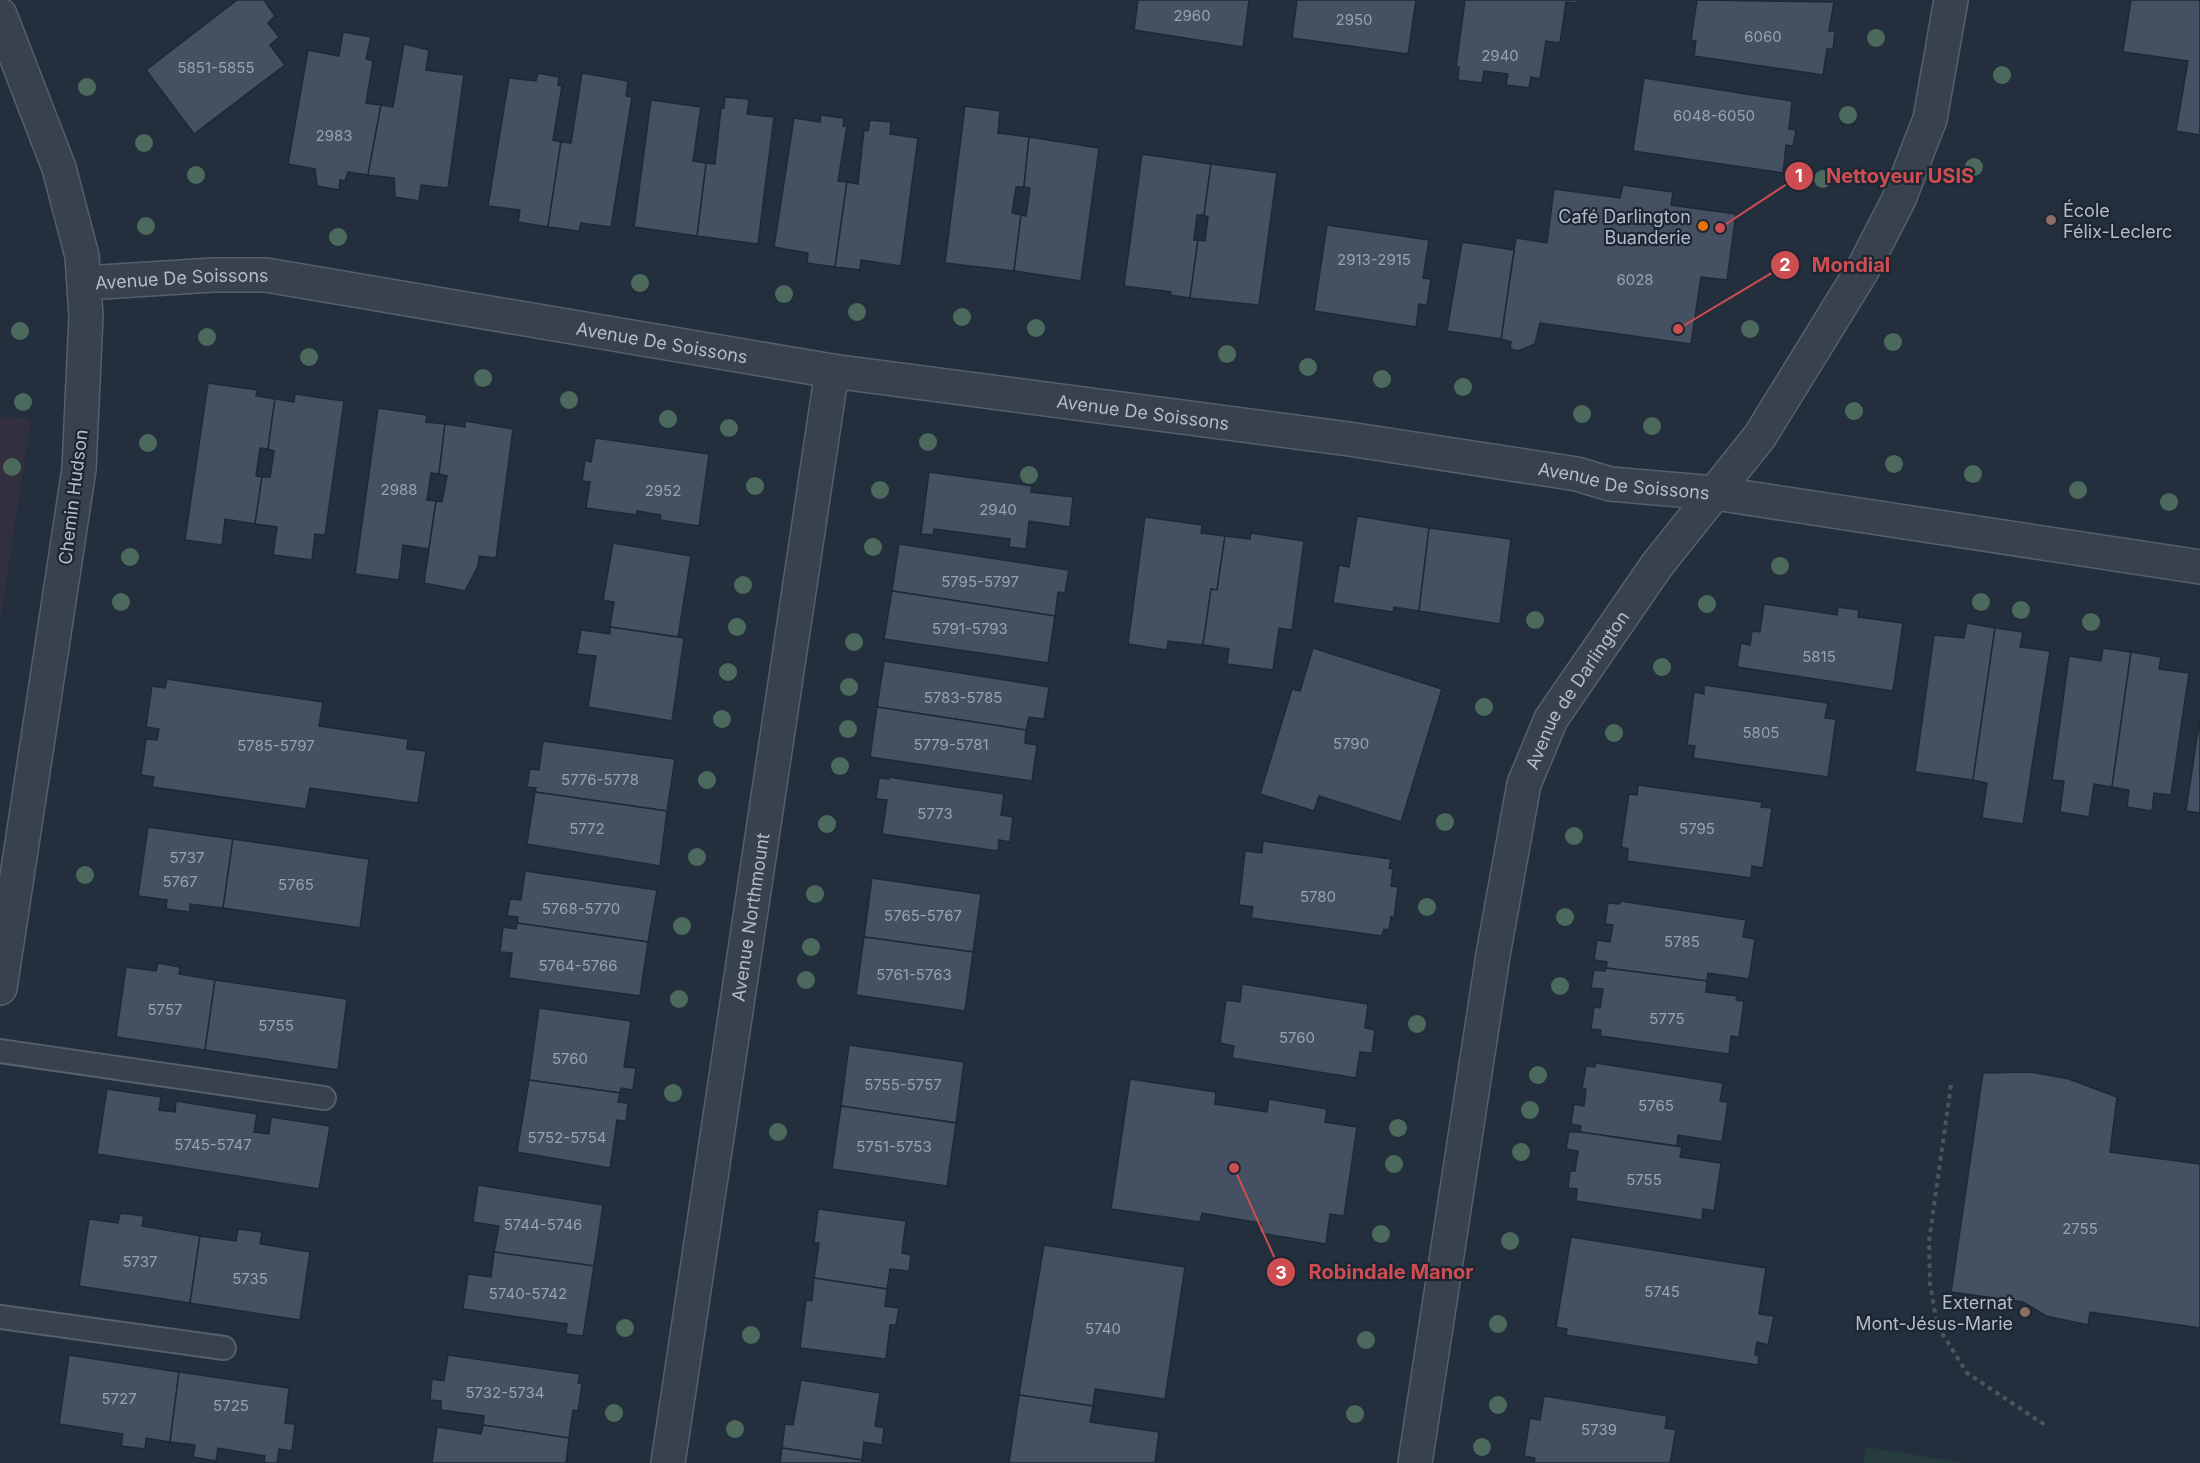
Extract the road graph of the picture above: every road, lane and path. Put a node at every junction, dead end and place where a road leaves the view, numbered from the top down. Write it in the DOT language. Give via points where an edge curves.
graph roads {
  1 [pos="1951,0"];
  2 [pos="0,15"];
  3 [pos="86,283"];
  4 [pos="832,371"];
  5 [pos="1715,493"];
  6 [pos="2200,567"];
  7 [pos="0,988"];
  8 [pos="0,1052"];
  9 [pos="1951,1086"];
  10 [pos="324,1098"];
  11 [pos="0,1317"];
  12 [pos="224,1348"];
  13 [pos="2048,1427"];
  14 [pos="668,1463"];
  15 [pos="1415,1463"];
  1 -- 5 [label="street, Avenue de Darlington" via="1930,119 1899,200 1863,269 1760,436"];
  2 -- 3 [label="street, Chemin Hudson" via="59,168"];
  3 -- 4 [label="street, Avenue De Soissons" via="213,274 266,275"];
  3 -- 7 [label="street, Chemin Hudson" via="79,469"];
  4 -- 5 [label="street, Avenue De Soissons" via="1349,439 1577,474 1610,484"];
  4 -- 14 [label="street, Avenue Northmount"];
  5 -- 6 [label="street, Avenue De Soissons"];
  5 -- 15 [label="street, Avenue de Darlington" via="1657,565 1551,719 1524,784 1493,955"];
  8 -- 10 [label="lane"];
  9 -- 13 [label="path" via="1929,1241 1937,1325 1967,1372"];
  11 -- 12 [label="lane"];
}
